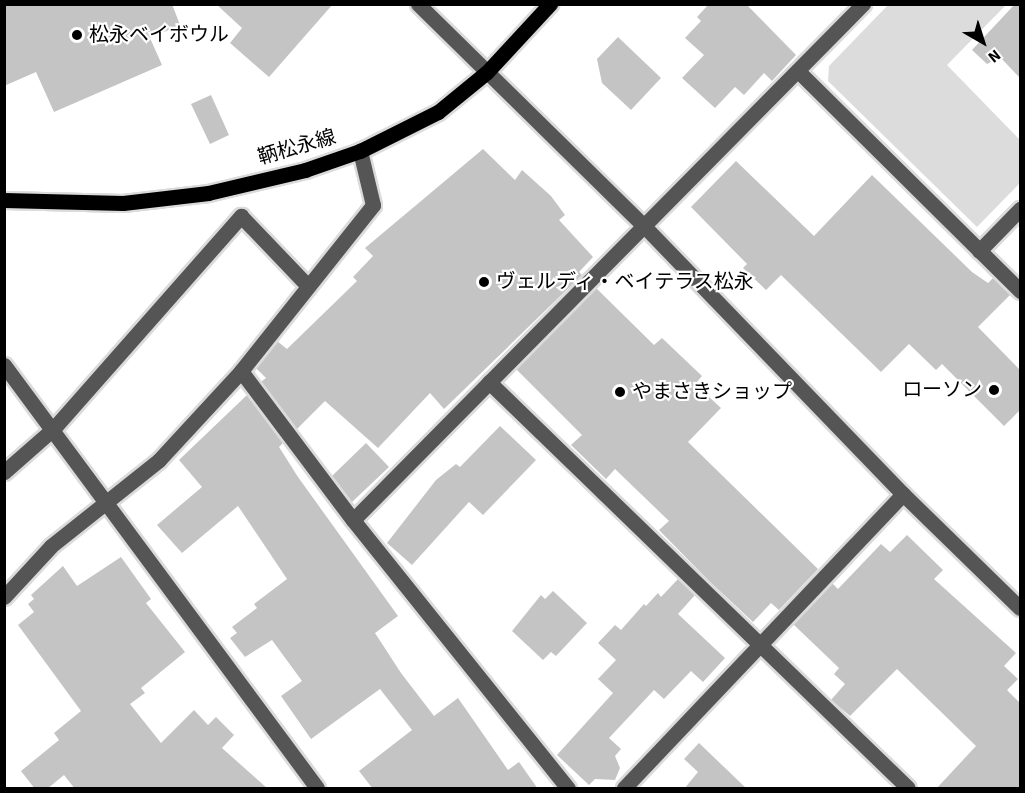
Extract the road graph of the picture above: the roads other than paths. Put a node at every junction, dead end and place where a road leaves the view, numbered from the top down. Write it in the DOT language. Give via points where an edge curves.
graph roads {
  1 [pos="550,4"];
  2 [pos="863,4"];
  3 [pos="419,5"];
  4 [pos="487,72"];
  5 [pos="798,72"];
  6 [pos="360,151"];
  7 [pos="4,200"];
  8 [pos="1020,209"];
  9 [pos="645,227"];
  10 [pos="979,252"];
  11 [pos="308,285"];
  12 [pos="1020,291"];
  13 [pos="4,365"];
  14 [pos="241,370"];
  15 [pos="489,382"];
  16 [pos="54,428"];
  17 [pos="4,472"];
  18 [pos="903,494"];
  19 [pos="107,501"];
  20 [pos="353,520"];
  21 [pos="4,597"];
  22 [pos="1020,608"];
  23 [pos="760,645"];
  24 [pos="317,789"];
  25 [pos="568,789"];
  26 [pos="624,789"];
  27 [pos="908,789"];
  1 -- 4 [label="main road, 鞆松永線"];
  2 -- 5 [label="street"];
  3 -- 4 [label="street"];
  4 -- 6 [label="main road, 鞆松永線" via="438,112"];
  4 -- 9 [label="street"];
  5 -- 9 [label="street"];
  5 -- 10 [label="street"];
  6 -- 7 [label="main road, 鞆松永線" via="305,170 208,194 123,203"];
  6 -- 11 [label="street" via="373,205"];
  8 -- 10 [label="street"];
  9 -- 15 [label="street"];
  9 -- 18 [label="street"];
  10 -- 12 [label="street"];
  11 -- 14 [label="street"];
  11 -- 16 [label="street" via="241,216"];
  13 -- 16 [label="street"];
  14 -- 19 [label="street" via="159,460"];
  14 -- 20 [label="street"];
  15 -- 20 [label="street"];
  15 -- 23 [label="street"];
  16 -- 17 [label="street"];
  16 -- 19 [label="street"];
  18 -- 22 [label="street"];
  18 -- 23 [label="street"];
  19 -- 21 [label="street" via="51,546"];
  19 -- 24 [label="street"];
  20 -- 25 [label="street"];
  23 -- 26 [label="street"];
  23 -- 27 [label="street"];
}
